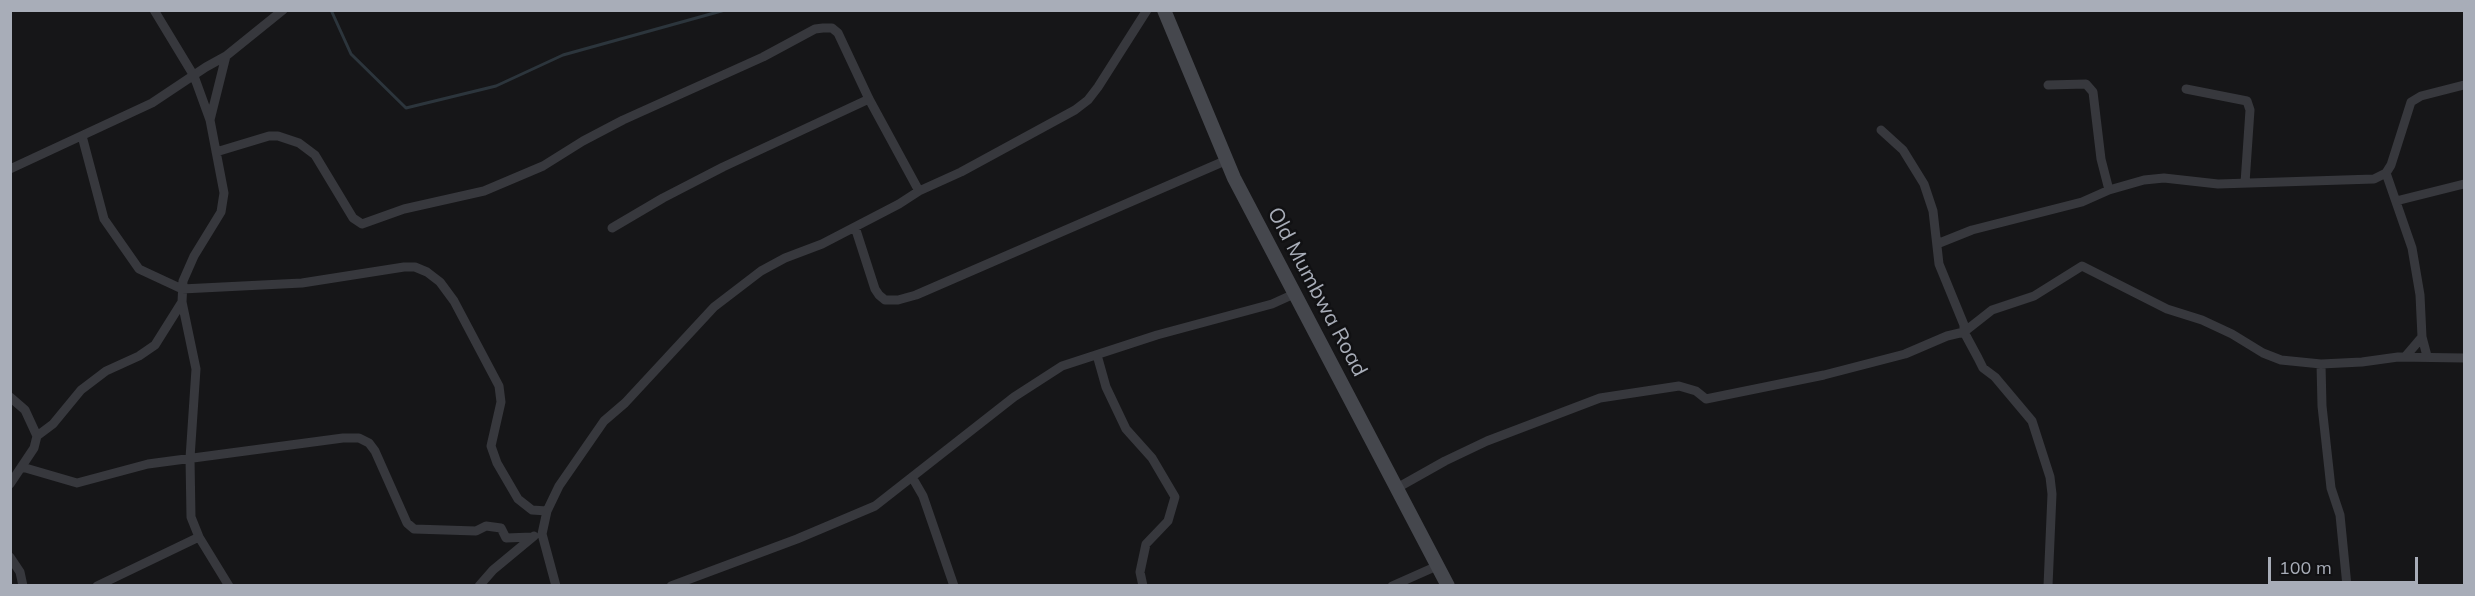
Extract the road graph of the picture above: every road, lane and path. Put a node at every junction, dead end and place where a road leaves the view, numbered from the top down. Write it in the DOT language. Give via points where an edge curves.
graph roads {
  1 [pos="154,10"];
  2 [pos="283,10"];
  3 [pos="1147,10"];
  4 [pos="1164,10"];
  5 [pos="226,56"];
  6 [pos="194,76"];
  7 [pos="2048,85"];
  8 [pos="2464,85"];
  9 [pos="2186,89"];
  10 [pos="869,99"];
  11 [pos="210,120"];
  12 [pos="1881,130"];
  13 [pos="82,136"];
  14 [pos="216,152"];
  15 [pos="1227,160"];
  16 [pos="10,169"];
  17 [pos="2386,173"];
  18 [pos="2245,183"];
  19 [pos="2464,184"];
  20 [pos="2109,190"];
  21 [pos="919,191"];
  22 [pos="2396,201"];
  23 [pos="855,227"];
  24 [pos="612,228"];
  25 [pos="1937,244"];
  26 [pos="182,289"];
  27 [pos="1294,294"];
  28 [pos="182,302"];
  29 [pos="1964,332"];
  30 [pos="2422,337"];
  31 [pos="1097,355"];
  32 [pos="2427,356"];
  33 [pos="2405,357"];
  34 [pos="2464,358"];
  35 [pos="2320,364"];
  36 [pos="10,397"];
  37 [pos="37,436"];
  38 [pos="190,458"];
  39 [pos="22,467"];
  40 [pos="912,477"];
  41 [pos="10,484"];
  42 [pos="1397,488"];
  43 [pos="547,511"];
  44 [pos="537,535"];
  45 [pos="199,537"];
  46 [pos="10,557"];
  47 [pos="1437,566"];
  48 [pos="24,585"];
  49 [pos="97,585"];
  50 [pos="229,585"];
  51 [pos="479,585"];
  52 [pos="556,585"];
  53 [pos="671,585"];
  54 [pos="954,585"];
  55 [pos="1143,585"];
  56 [pos="1392,585"];
  57 [pos="1448,585"];
  58 [pos="2048,585"];
  59 [pos="2347,585"];
  1 -- 6 [label="street"];
  2 -- 5 [label="street"];
  3 -- 21 [label="street" via="1098,87 1075,111"];
  4 -- 15 [label="main road, Old Mumbwa Road"];
  5 -- 6 [label="street"];
  5 -- 11 [label="street"];
  6 -- 11 [label="street"];
  6 -- 13 [label="street" via="152,103"];
  7 -- 20 [label="street" via="2086,84 2093,92"];
  8 -- 17 [label="street" via="2411,102"];
  9 -- 18 [label="street" via="2247,101 2250,110"];
  10 -- 14 [label="street" via="838,33 832,28 815,29 613,125 543,166 484,192 404,209 362,224 353,218 315,155 299,143 269,136"];
  10 -- 21 [label="street"];
  10 -- 24 [label="street" via="723,167"];
  11 -- 14 [label="street"];
  12 -- 25 [label="street" via="1903,150 1924,184 1933,211"];
  13 -- 16 [label="street"];
  13 -- 26 [label="street" via="104,219 139,269"];
  14 -- 26 [label="street" via="223,205 194,256"];
  15 -- 23 [label="street" via="898,300 885,300 875,289"];
  15 -- 27 [label="main road, Old Mumbwa Road"];
  17 -- 18 [label="street" via="2374,178"];
  17 -- 22 [label="street"];
  18 -- 20 [label="street" via="2164,178"];
  19 -- 22 [label="street"];
  20 -- 25 [label="street" via="2082,202"];
  21 -- 23 [label="street"];
  22 -- 30 [label="street" via="2412,248"];
  23 -- 43 [label="street" via="761,271 714,307 604,421 559,486"];
  25 -- 29 [label="street" via="1939,264"];
  26 -- 28 [label="street"];
  26 -- 43 [label="street" via="302,283 404,267 427,272 454,301 499,386 501,402 491,446 497,463 518,499 532,510"];
  27 -- 31 [label="street" via="1272,304"];
  27 -- 42 [label="main road, Old Mumbwa Road"];
  28 -- 37 [label="street" via="155,345 106,371 81,390 53,424"];
  28 -- 38 [label="street" via="196,369"];
  29 -- 35 [label="street" via="1992,310 2034,296 2082,266 2167,309 2222,329 2263,353 2281,360"];
  29 -- 42 [label="street" via="1905,354 1706,399 1679,386 1600,398 1487,441"];
  29 -- 58 [label="street" via="1983,368 2032,421 2052,494"];
  30 -- 32 [label="street"];
  30 -- 33 [label="street"];
  31 -- 40 [label="street" via="1062,366 1014,397"];
  31 -- 55 [label="street" via="1106,387 1126,429 1152,458 1175,497 1168,521 1146,544 1140,572"];
  32 -- 33 [label="street"];
  32 -- 34 [label="street"];
  33 -- 35 [label="street"];
  35 -- 59 [label="street" via="2331,488 2340,515"];
  36 -- 37 [label="street" via="25,410"];
  37 -- 39 [label="street"];
  38 -- 39 [label="street" via="135,466 76,483"];
  38 -- 44 [label="street" via="359,438 375,451 407,523 414,530 476,531 486,526 501,528 506,538"];
  38 -- 45 [label="street" via="191,517"];
  39 -- 41 [label="street"];
  40 -- 53 [label="street" via="875,506"];
  40 -- 54 [label="street"];
  42 -- 47 [label="main road, Old Mumbwa Road"];
  43 -- 44 [label="street"];
  44 -- 51 [label="street"];
  44 -- 52 [label="street"];
  45 -- 49 [label="street"];
  45 -- 50 [label="street"];
  46 -- 48 [label="street"];
  47 -- 56 [label="street"];
  47 -- 57 [label="main road, Old Mumbwa Road"];
}
